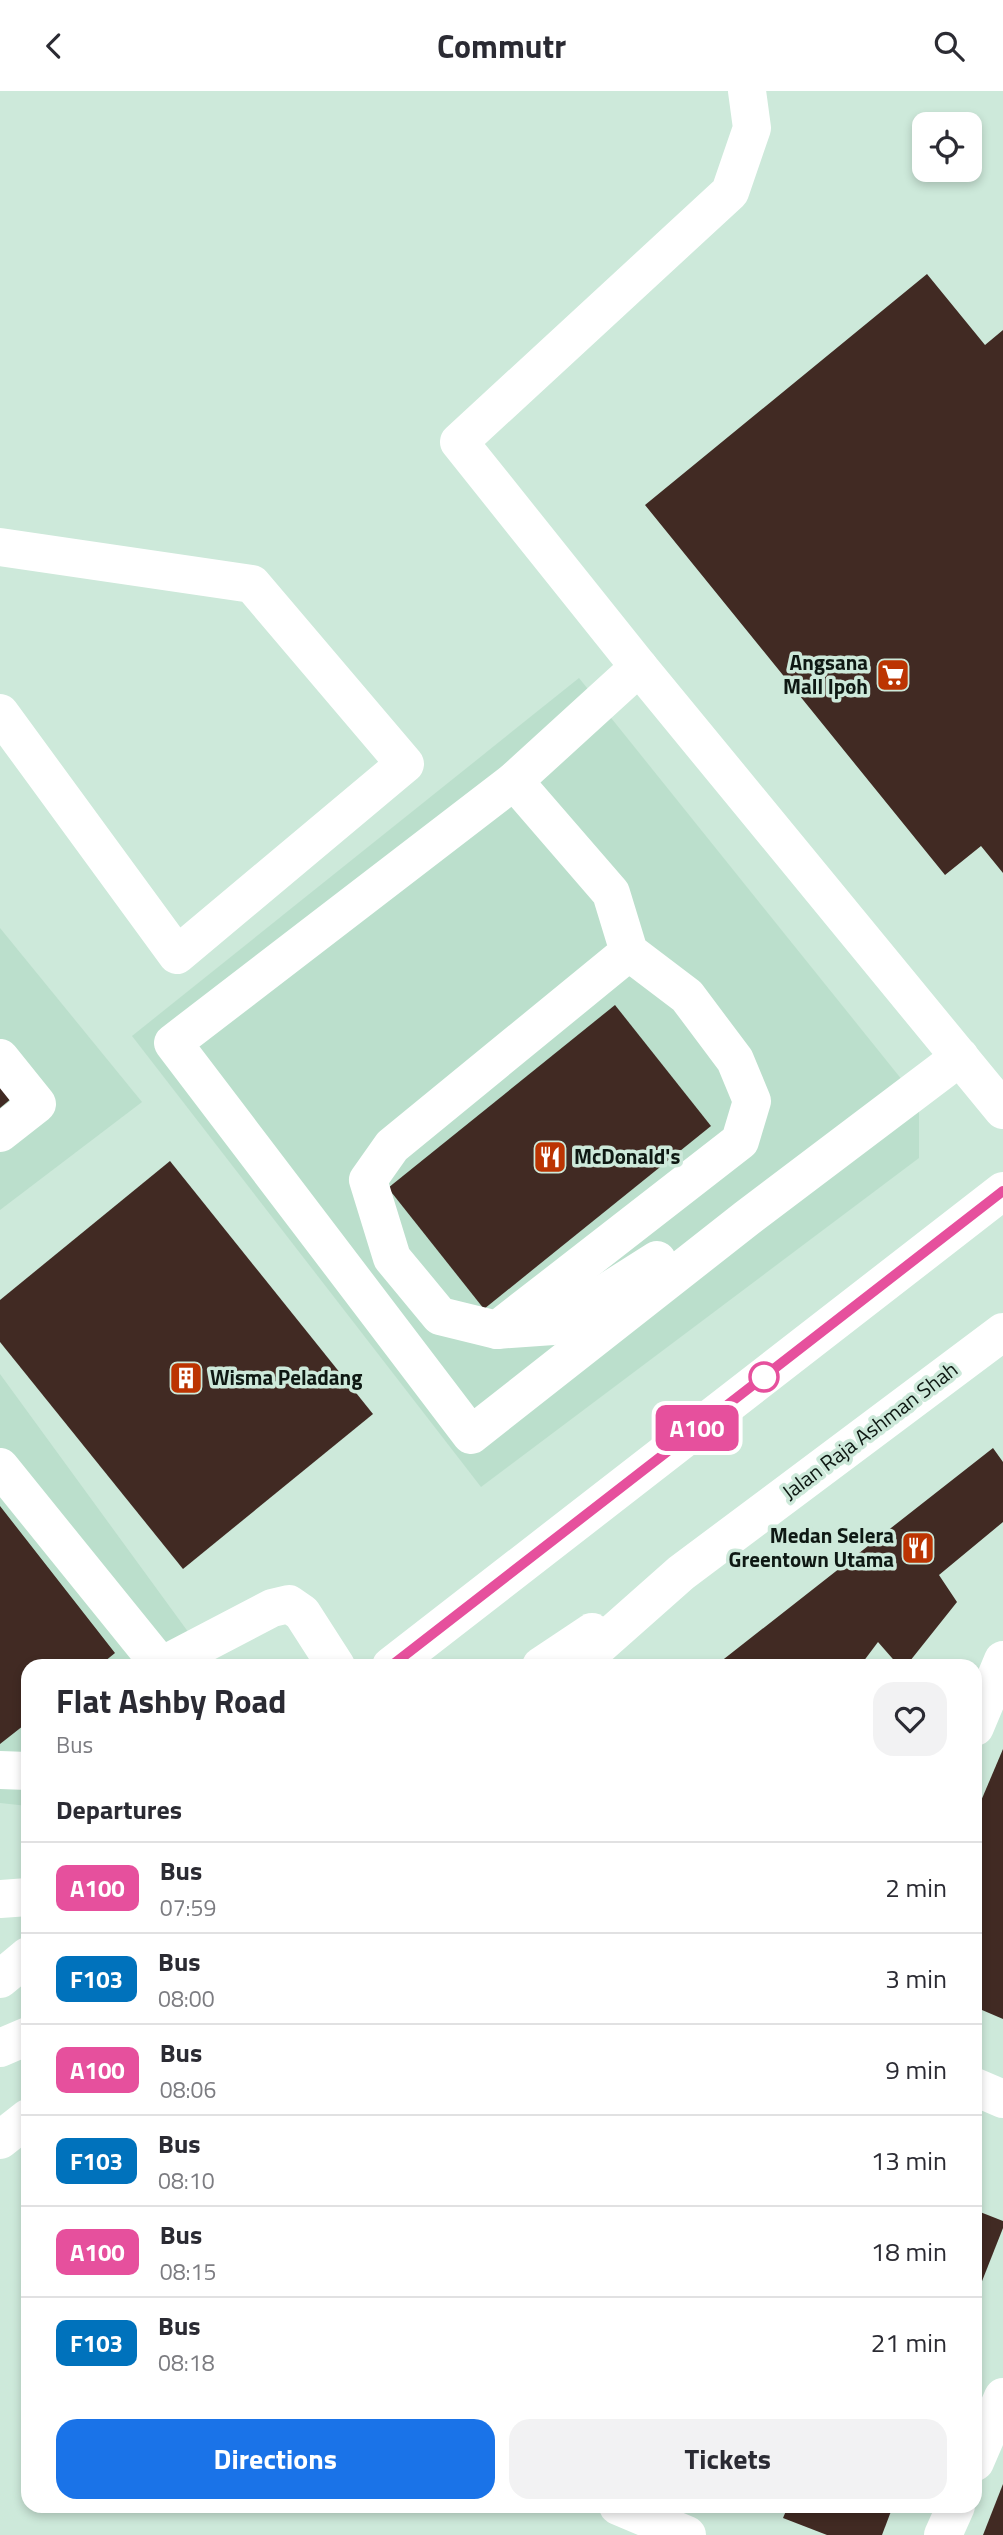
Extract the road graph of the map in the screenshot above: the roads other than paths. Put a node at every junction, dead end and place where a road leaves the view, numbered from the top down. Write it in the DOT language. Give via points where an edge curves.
graph roads {
  1 [pos="747,91"];
  2 [pos="0,547"];
  3 [pos="639,667"];
  4 [pos="0,713"];
  5 [pos="514,781"];
  6 [pos="629,952"];
  7 [pos="0,1058"];
  8 [pos="960,1058"];
  9 [pos="1003,1110"];
  10 [pos="0,1133"];
  11 [pos="1003,1191"];
  12 [pos="747,1219"];
  13 [pos="497,1330"];
  14 [pos="1003,1332"];
  15 [pos="0,1467"];
  16 [pos="681,1573"];
  17 [pos="155,1659"];
  18 [pos="174,1659"];
  19 [pos="332,1659"];
  20 [pos="400,1659"];
  21 [pos="552,1659"];
  22 [pos="584,1659"];
  23 [pos="1003,1660"];
  24 [pos="982,1710"];
  25 [pos="0,1770"];
  26 [pos="21,1771"];
  27 [pos="21,1898"];
  28 [pos="0,1899"];
  29 [pos="21,1962"];
  30 [pos="0,1979"];
  31 [pos="21,2039"];
  32 [pos="0,2048"];
  33 [pos="982,2090"];
  34 [pos="1003,2099"];
  35 [pos="21,2124"];
  36 [pos="0,2140"];
  37 [pos="1003,2397"];
  38 [pos="982,2446"];
  39 [pos="635,2513"];
  40 [pos="953,2513"];
  41 [pos="687,2535"];
  42 [pos="943,2535"];
  1 -- 3 [label="main road" via="752,128 730,193 458,442"];
  2 -- 4 [label="main road" via="252,584 405,764 177,955"];
  3 -- 5 [label="main road"];
  3 -- 8 [label="main road"];
  5 -- 6 [label="main road" via="611,893"];
  5 -- 12 [label="main road" via="173,1043 471,1435"];
  6 -- 13 [label="main road" via="687,996 735,1060 752,1101 740,1141"];
  6 -- 13 [label="main road" via="392,1146 368,1179 392,1258 440,1317"];
  7 -- 10 [label="main road" via="37,1104"];
  8 -- 9 [label="main road"];
  8 -- 12 [label="main road"];
  11 -- 20 [label="main road"];
  12 -- 13 [label="main road" via="696,1234 554,1326"];
  14 -- 16 [label="main road, Jalan Raja Ashman Shah"];
  15 -- 17 [label="main road"];
  16 -- 21 [label="main road"];
  16 -- 22 [label="main road, Jalan Raja Ashman Shah"];
  18 -- 19 [label="main road" via="272,1608 289,1604 302,1613"];
  23 -- 24 [label="main road"];
  25 -- 26 [label="main road"];
  27 -- 28 [label="main road"];
  29 -- 30 [label="main road"];
  31 -- 32 [label="main road"];
  33 -- 34 [label="main road"];
  35 -- 36 [label="main road"];
  37 -- 38 [label="main road"];
  39 -- 41 [label="main road"];
  40 -- 42 [label="main road"];
}
